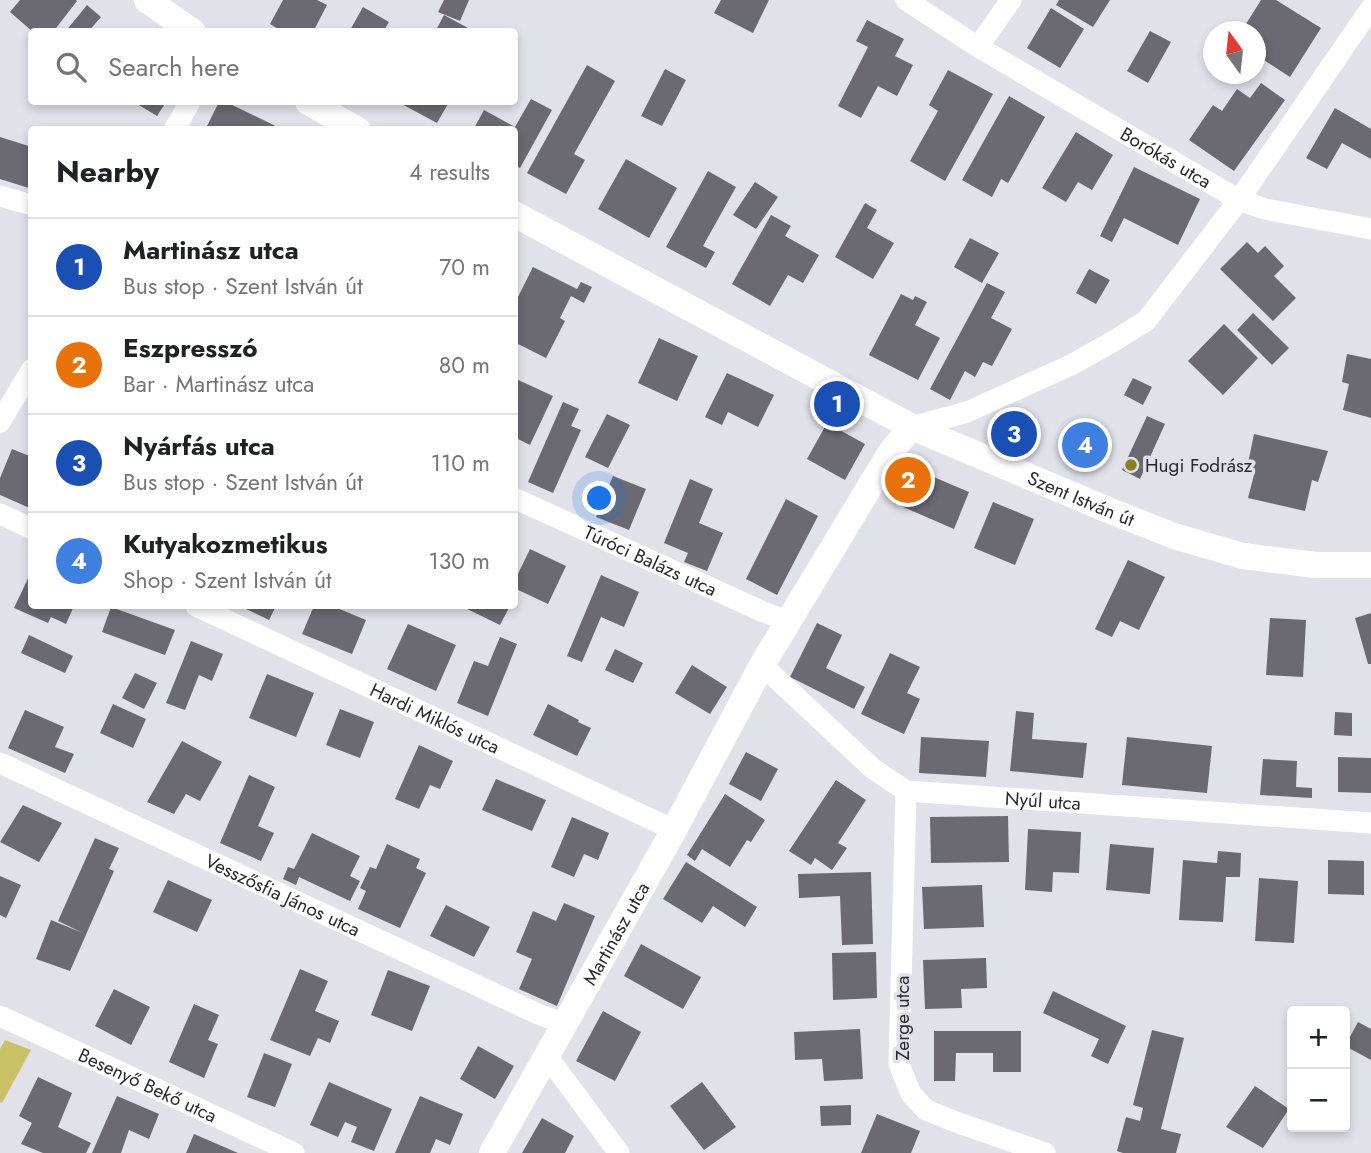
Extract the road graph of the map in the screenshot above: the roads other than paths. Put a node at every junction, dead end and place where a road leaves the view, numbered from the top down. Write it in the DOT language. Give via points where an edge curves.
graph roads {
  1 [pos="148,0"];
  2 [pos="906,0"];
  3 [pos="1011,0"];
  4 [pos="1371,8"];
  5 [pos="187,28"];
  6 [pos="978,47"];
  7 [pos="188,105"];
  8 [pos="313,105"];
  9 [pos="176,126"];
  10 [pos="351,126"];
  11 [pos="0,196"];
  12 [pos="1239,200"];
  13 [pos="28,204"];
  14 [pos="518,216"];
  15 [pos="1371,229"];
  16 [pos="28,376"];
  17 [pos="0,422"];
  18 [pos="912,427"];
  19 [pos="518,500"];
  20 [pos="0,514"];
  21 [pos="28,527"];
  22 [pos="1371,565"];
  23 [pos="202,609"];
  24 [pos="790,622"];
  25 [pos="762,665"];
  26 [pos="0,763"];
  27 [pos="906,791"];
  28 [pos="1371,823"];
  29 [pos="674,830"];
  30 [pos="0,1016"];
  31 [pos="565,1024"];
  32 [pos="547,1056"];
  33 [pos="294,1153"];
  34 [pos="492,1153"];
  35 [pos="618,1153"];
  36 [pos="1045,1153"];
  1 -- 5 [label="street"];
  2 -- 6 [label="street, Borókás utca"];
  3 -- 6 [label="street"];
  4 -- 12 [label="street"];
  6 -- 12 [label="street, Borókás utca"];
  7 -- 9 [label="street"];
  8 -- 10 [label="street"];
  11 -- 13 [label="street"];
  12 -- 15 [label="street, Borókás utca"];
  12 -- 18 [label="street" via="1146,320 1059,370 967,412"];
  14 -- 18 [label="street, Szent István út"];
  16 -- 17 [label="street"];
  18 -- 22 [label="street, Szent István út" via="1174,536 1243,556 1316,565"];
  18 -- 24 [label="street, Martinász utca" via="892,450"];
  19 -- 24 [label="street, Túróci Balázs utca"];
  20 -- 21 [label="street"];
  23 -- 29 [label="street, Hardi Miklós utca"];
  24 -- 25 [label="street, Martinász utca"];
  25 -- 27 [label="street" via="872,768"];
  25 -- 29 [label="street, Martinász utca"];
  26 -- 31 [label="street, Vesszősfia János utca"];
  27 -- 28 [label="street, Nyúl utca"];
  27 -- 36 [label="street, Zerge utca" via="899,1064 911,1094 926,1110"];
  29 -- 31 [label="street, Martinász utca"];
  30 -- 33 [label="street, Besenyő Bekő utca"];
  31 -- 32 [label="street, Martinász utca"];
  32 -- 34 [label="street, Martinász utca"];
  32 -- 35 [label="street"];
}
